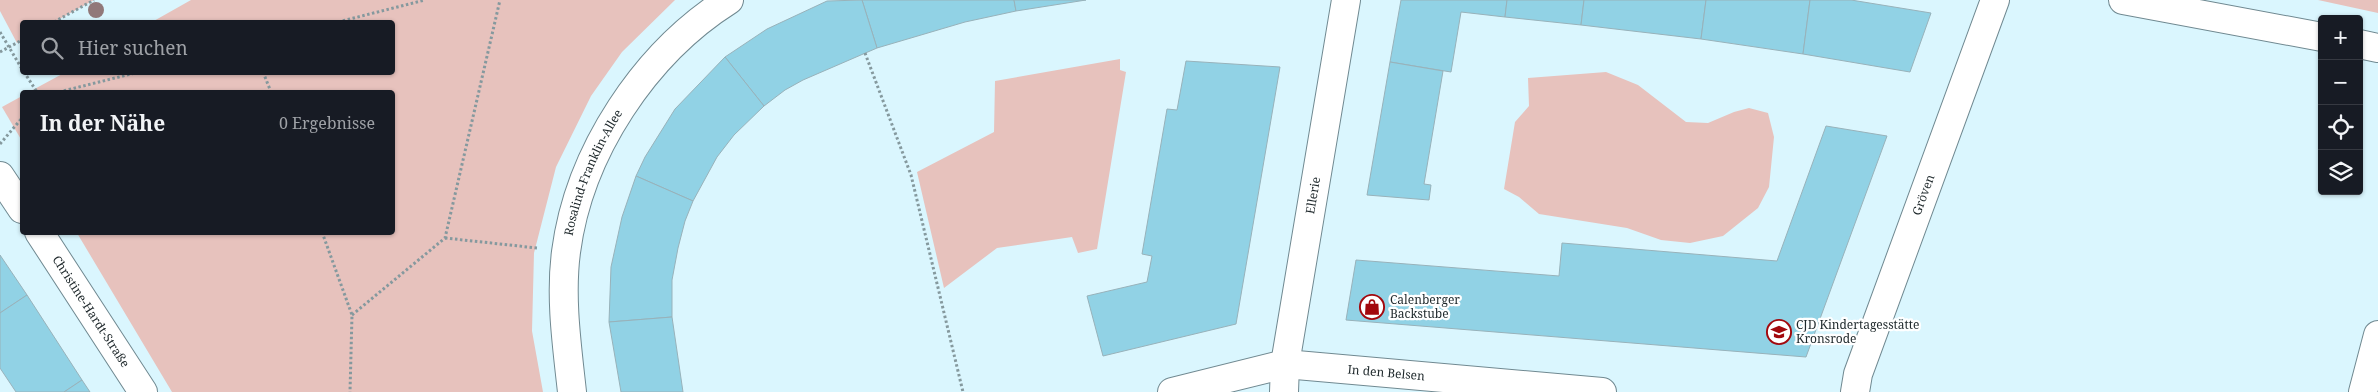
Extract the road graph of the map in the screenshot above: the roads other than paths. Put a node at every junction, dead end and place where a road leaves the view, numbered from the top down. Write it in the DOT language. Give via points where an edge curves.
graph roads {
  1 [pos="729,0"];
  2 [pos="1346,0"];
  3 [pos="1995,0"];
  4 [pos="2123,0"];
  5 [pos="2318,36"];
  6 [pos="2363,45"];
  7 [pos="2378,48"];
  8 [pos="0,176"];
  9 [pos="20,206"];
  10 [pos="40,235"];
  11 [pos="2378,335"];
  12 [pos="1285,364"];
  13 [pos="143,392"];
  14 [pos="572,392"];
  15 [pos="1172,392"];
  16 [pos="1284,392"];
  17 [pos="1602,392"];
  18 [pos="1855,392"];
  19 [pos="2363,392"];
  1 -- 14 [label="street, Rosalind-Franklin-Allee" via="680,37 650,68 624,103 589,171 575,210 566,251 564,322"];
  2 -- 12 [label="street, Ellerie"];
  3 -- 18 [label="street, Gröven" via="1858,374"];
  4 -- 5 [label="street"];
  6 -- 7 [label="street"];
  8 -- 9 [label="street"];
  10 -- 13 [label="street, Christine-Hardt-Straße"];
  11 -- 19 [label="street"];
  12 -- 15 [label="street, In den Belsen"];
  12 -- 16 [label="street, Ellerie"];
  12 -- 17 [label="street, In den Belsen"];
}
